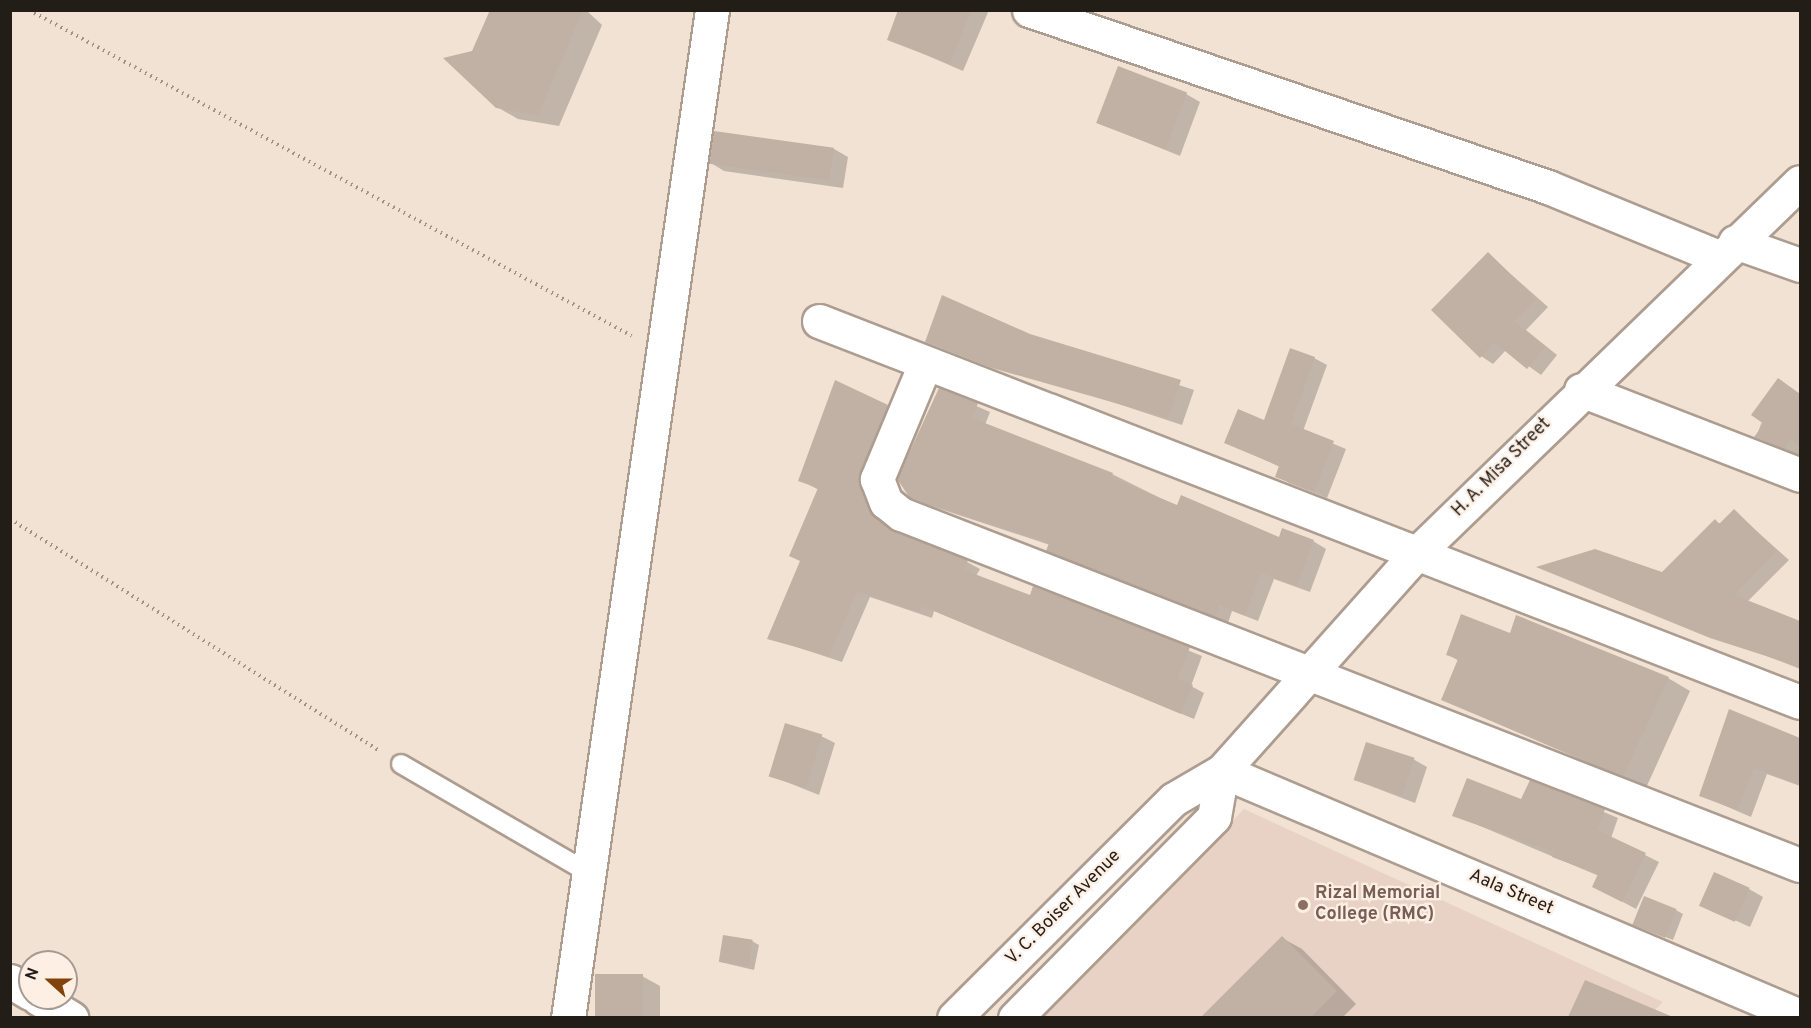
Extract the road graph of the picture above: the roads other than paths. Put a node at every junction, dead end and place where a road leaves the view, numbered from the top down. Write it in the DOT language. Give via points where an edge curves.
graph roads {
  1 [pos="712,10"];
  2 [pos="1029,10"];
  3 [pos="1800,182"];
  4 [pos="1727,249"];
  5 [pos="1800,265"];
  6 [pos="819,321"];
  7 [pos="925,364"];
  8 [pos="1581,390"];
  9 [pos="1800,475"];
  10 [pos="1417,553"];
  11 [pos="1309,673"];
  12 [pos="1800,702"];
  13 [pos="401,764"];
  14 [pos="1221,771"];
  15 [pos="1174,799"];
  16 [pos="1800,865"];
  17 [pos="589,873"];
  18 [pos="1800,1016"];
  19 [pos="568,1017"];
  20 [pos="954,1017"];
  21 [pos="1015,1017"];
  1 -- 17 [label="street"];
  2 -- 4 [label="street"];
  3 -- 4 [label="street, H. A. Misa Street"];
  4 -- 5 [label="street"];
  4 -- 8 [label="street, H. A. Misa Street"];
  6 -- 7 [label="street"];
  7 -- 10 [label="street"];
  7 -- 11 [label="street" via="877,479 886,502 901,514"];
  8 -- 9 [label="street"];
  8 -- 10 [label="street, H. A. Misa Street"];
  10 -- 11 [label="street, H. A. Misa Street"];
  10 -- 12 [label="street"];
  11 -- 14 [label="street, H. A. Misa Street"];
  11 -- 16 [label="street"];
  13 -- 17 [label="lane"];
  14 -- 15 [label="street, H. A. Misa Street"];
  14 -- 18 [label="street, Aala Street"];
  14 -- 21 [label="street" via="1215,817"];
  15 -- 20 [label="street, V. C. Boiser Avenue"];
  17 -- 19 [label="street"];
}
